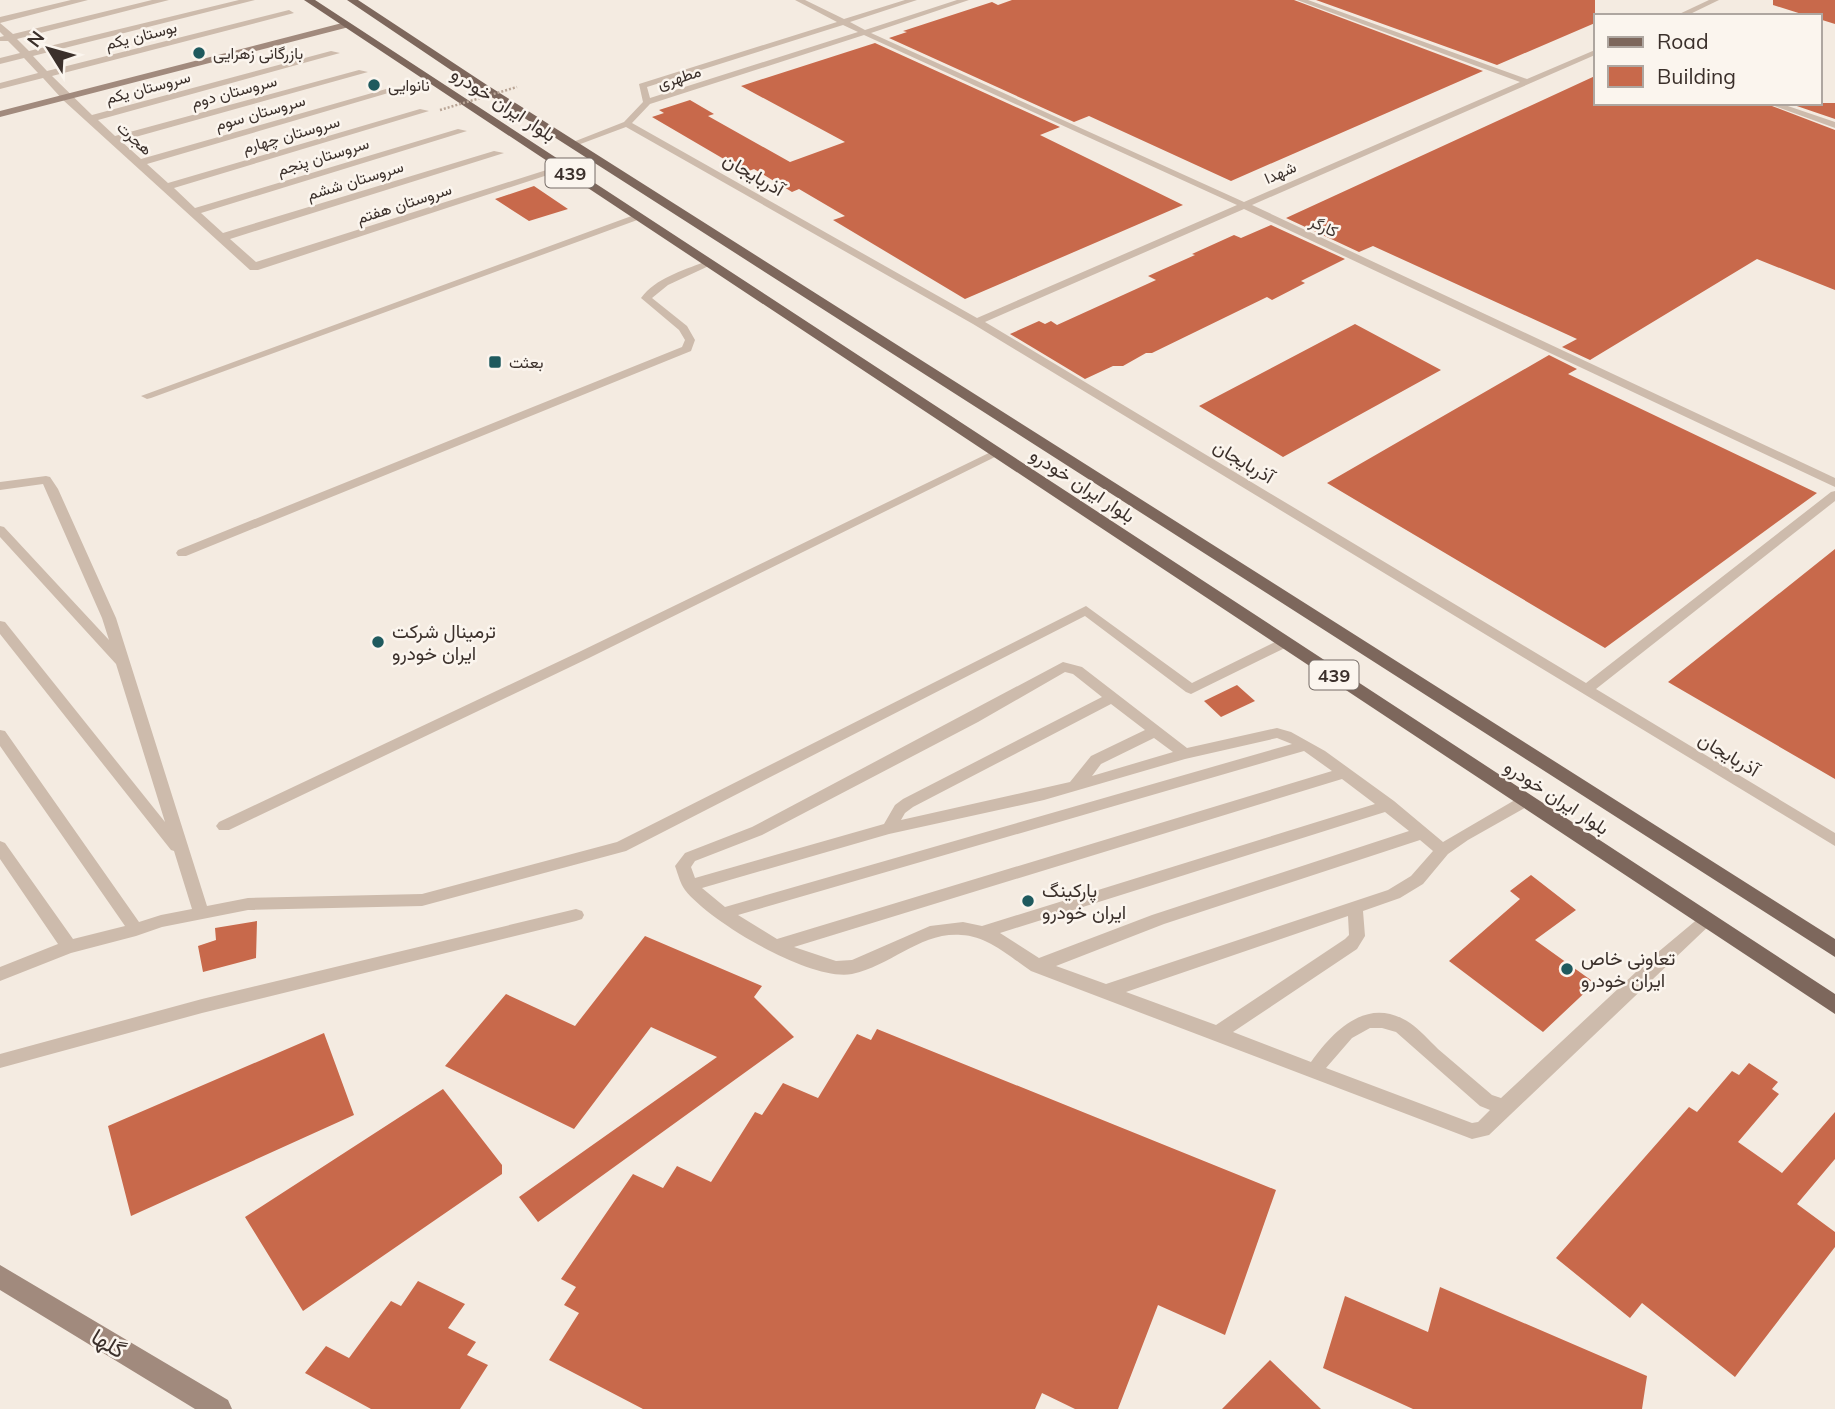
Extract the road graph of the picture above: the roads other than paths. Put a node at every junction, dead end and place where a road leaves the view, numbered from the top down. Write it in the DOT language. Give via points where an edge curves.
graph roads {
  1 [pos="83,0"];
  2 [pos="164,0"];
  3 [pos="250,0"];
  4 [pos="309,0"];
  5 [pos="352,0"];
  6 [pos="799,0"];
  7 [pos="913,0"];
  8 [pos="965,0"];
  9 [pos="1301,0"];
  10 [pos="1715,0"];
  11 [pos="289,13"];
  12 [pos="1684,14"];
  13 [pos="0,20"];
  14 [pos="842,22"];
  15 [pos="346,25"];
  16 [pos="0,26"];
  17 [pos="864,33"];
  18 [pos="5,38"];
  19 [pos="1594,52"];
  20 [pos="335,53"];
  21 [pos="26,54"];
  22 [pos="0,61"];
  23 [pos="363,72"];
  24 [pos="45,75"];
  25 [pos="1528,82"];
  26 [pos="0,86"];
  27 [pos="390,91"];
  28 [pos="67,98"];
  29 [pos="647,102"];
  30 [pos="1776,105"];
  31 [pos="424,111"];
  32 [pos="0,114"];
  33 [pos="90,119"];
  34 [pos="627,124"];
  35 [pos="1835,125"];
  36 [pos="462,131"];
  37 [pos="113,140"];
  38 [pos="572,144"];
  39 [pos="498,153"];
  40 [pos="139,163"];
  41 [pos="563,168"];
  42 [pos="166,187"];
  43 [pos="1244,205"];
  44 [pos="193,212"];
  45 [pos="637,217"];
  46 [pos="222,237"];
  47 [pos="708,264"];
  48 [pos="254,267"];
  49 [pos="977,323"];
  50 [pos="849,338"];
  51 [pos="887,363"];
  52 [pos="147,396"];
  53 [pos="995,453"];
  54 [pos="1835,483"];
  55 [pos="0,486"];
  56 [pos="1835,495"];
  57 [pos="0,530"];
  58 [pos="182,553"];
  59 [pos="0,625"];
  60 [pos="1284,643"];
  61 [pos="123,663"];
  62 [pos="1586,690"];
  63 [pos="1113,697"];
  64 [pos="1156,731"];
  65 [pos="0,736"];
  66 [pos="1306,745"];
  67 [pos="1185,754"];
  68 [pos="1344,773"];
  69 [pos="1076,785"];
  70 [pos="1525,801"];
  71 [pos="1388,805"];
  72 [pos="224,825"];
  73 [pos="890,828"];
  74 [pos="1422,833"];
  75 [pos="1835,840"];
  76 [pos="0,848"];
  77 [pos="1443,850"];
  78 [pos="182,853"];
  79 [pos="690,885"];
  80 [pos="1355,907"];
  81 [pos="201,912"];
  82 [pos="721,914"];
  83 [pos="576,915"];
  84 [pos="1706,920"];
  85 [pos="136,930"];
  86 [pos="982,932"];
  87 [pos="775,946"];
  88 [pos="69,947"];
  89 [pos="1835,949"];
  90 [pos="1037,966"];
  91 [pos="0,974"];
  92 [pos="1110,990"];
  93 [pos="1835,1005"];
  94 [pos="1218,1033"];
  95 [pos="0,1061"];
  96 [pos="1314,1071"];
  97 [pos="1504,1107"];
  98 [pos="0,1277"];
  99 [pos="219,1409"];
  1 -- 13 [label="street"];
  2 -- 18 [label="street"];
  3 -- 21 [label="street"];
  4 -- 15 [label="main road, بلوار ایران خودرو / 439"];
  5 -- 38 [label="main road, بلوار ایران خودرو / 439"];
  6 -- 14 [label="lane, کارگر"];
  7 -- 14 [label="lane, مطهری"];
  8 -- 17 [label="lane, مطهری"];
  9 -- 25 [label="lane"];
  10 -- 12 [label="lane"];
  11 -- 24 [label="street, بوستان یکم"];
  14 -- 17 [label="lane, کارگر"];
  14 -- 29 [label="lane, مطهری" via="642,86"];
  15 -- 28 [label="street"];
  15 -- 41 [label="main road, بلوار ایران خودرو / 439"];
  16 -- 18 [label="street, هجرت"];
  17 -- 29 [label="lane, مطهری"];
  17 -- 43 [label="lane, کارگر"];
  18 -- 21 [label="street, هجرت"];
  19 -- 25 [label="lane, شهدا"];
  20 -- 33 [label="street, سروستان یکم"];
  21 -- 22 [label="street"];
  21 -- 24 [label="street, هجرت"];
  23 -- 37 [label="street, سروستان دوم"];
  24 -- 26 [label="street, بوستان یکم"];
  24 -- 28 [label="street, هجرت"];
  25 -- 43 [label="lane, شهدا"];
  27 -- 40 [label="street, سروستان سوم"];
  28 -- 32 [label="street"];
  28 -- 33 [label="street, هجرت"];
  29 -- 34 [label="lane"];
  30 -- 35 [label="lane"];
  31 -- 42 [label="street, سروستان چهارم"];
  33 -- 37 [label="street, هجرت"];
  34 -- 38 [label="lane"];
  34 -- 49 [label="lane, آذربایجان"];
  36 -- 44 [label="street, سروستان پنجم"];
  37 -- 40 [label="street, هجرت"];
  38 -- 50 [label="main road, بلوار ایران خودرو / 439"];
  39 -- 46 [label="street, سروستان ششم"];
  40 -- 42 [label="street, هجرت"];
  41 -- 45 [label="main road, بلوار ایران خودرو / 439"];
  41 -- 48 [label="street, سروستان هفتم"];
  42 -- 44 [label="street, هجرت"];
  43 -- 49 [label="lane, شهدا"];
  43 -- 54 [label="lane, کارگر"];
  44 -- 46 [label="street, هجرت"];
  45 -- 47 [label="main road, بلوار ایران خودرو / 439"];
  45 -- 52 [label="lane"];
  46 -- 48 [label="street, هجرت"];
  47 -- 50 [label="main road, بلوار ایران خودرو / 439"];
  47 -- 58 [label="lane" via="646,298 683,328 690,340 687,349"];
  49 -- 62 [label="lane, آذربایجان"];
  50 -- 51 [label="main road, بلوار ایران خودرو / 439"];
  50 -- 51 [label="main road, بلوار ایران خودرو / 439"];
  51 -- 53 [label="main road, بلوار ایران خودرو / 439"];
  51 -- 89 [label="main road, بلوار ایران خودرو / 439"];
  53 -- 60 [label="main road, بلوار ایران خودرو / 439"];
  53 -- 72 [label="lane"];
  55 -- 61 [label="lane" via="46,480 109,618"];
  56 -- 62 [label="lane"];
  57 -- 61 [label="lane"];
  59 -- 78 [label="lane"];
  60 -- 70 [label="main road, بلوار ایران خودرو / 439"];
  60 -- 81 [label="lane" via="1191,689 1086,610 621,847 422,900 248,904"];
  61 -- 78 [label="lane"];
  62 -- 75 [label="lane, آذربایجان"];
  63 -- 64 [label="lane"];
  63 -- 73 [label="lane" via="908,803"];
  63 -- 79 [label="lane" via="1077,670 1063,667 757,831 690,857 683,866"];
  64 -- 67 [label="lane"];
  64 -- 69 [label="lane" via="1096,760"];
  65 -- 85 [label="lane"];
  66 -- 67 [label="lane" via="1277,733"];
  66 -- 68 [label="lane"];
  66 -- 82 [label="lane"];
  67 -- 69 [label="lane"];
  68 -- 71 [label="lane"];
  68 -- 87 [label="lane"];
  69 -- 73 [label="lane"];
  70 -- 77 [label="lane"];
  70 -- 84 [label="main road, بلوار ایران خودرو / 439"];
  71 -- 74 [label="lane"];
  71 -- 86 [label="lane"];
  73 -- 79 [label="lane"];
  74 -- 77 [label="lane"];
  74 -- 90 [label="lane" via="1158,919"];
  76 -- 88 [label="lane"];
  77 -- 80 [label="lane" via="1417,880 1394,894"];
  78 -- 81 [label="lane"];
  79 -- 82 [label="lane"];
  80 -- 92 [label="lane"];
  80 -- 94 [label="lane" via="1357,936 1351,944"];
  81 -- 85 [label="lane"];
  82 -- 87 [label="lane"];
  83 -- 95 [label="lane" via="202,1006"];
  84 -- 93 [label="main road, بلوار ایران خودرو / 439"];
  84 -- 97 [label="lane"];
  85 -- 88 [label="lane"];
  86 -- 87 [label="lane" via="930,931 851,968 836,969"];
  86 -- 90 [label="lane"];
  88 -- 91 [label="lane"];
  90 -- 92 [label="lane"];
  92 -- 94 [label="lane"];
  94 -- 96 [label="lane"];
  96 -- 97 [label="lane" via="1472,1131 1483,1129"];
  96 -- 97 [label="lane" via="1331,1046 1357,1027 1366,1021 1384,1021 1402,1027 1486,1101"];
  98 -- 99 [label="street, گلها"];
}
